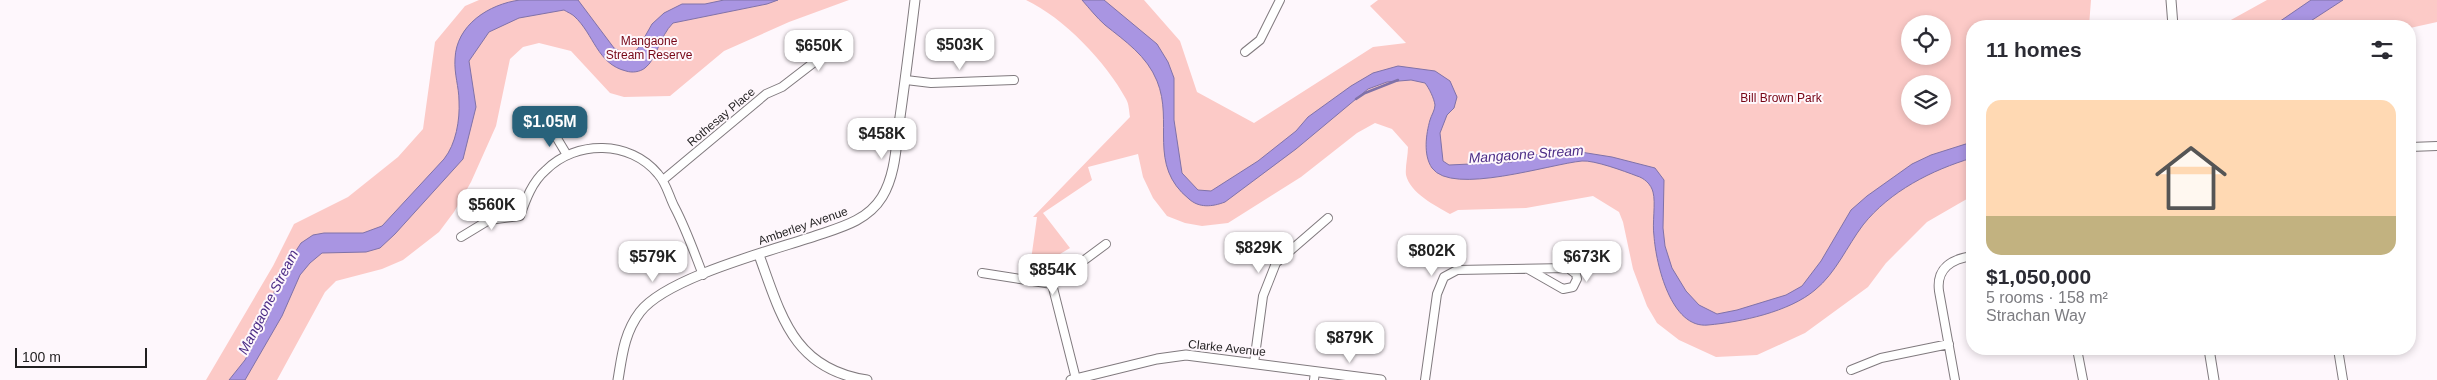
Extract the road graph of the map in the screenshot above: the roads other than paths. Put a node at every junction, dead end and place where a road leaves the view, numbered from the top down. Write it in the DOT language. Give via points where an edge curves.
graph roads {
  1 [pos="915,0"];
  2 [pos="1280,0"];
  3 [pos="2171,0"];
  4 [pos="2173,20"];
  5 [pos="843,40"];
  6 [pos="1245,52"];
  7 [pos="906,80"];
  8 [pos="1014,80"];
  9 [pos="552,130"];
  10 [pos="2437,146"];
  11 [pos="2416,147"];
  12 [pos="567,155"];
  13 [pos="663,180"];
  14 [pos="1328,218"];
  15 [pos="461,237"];
  16 [pos="1106,244"];
  17 [pos="760,254"];
  18 [pos="1966,258"];
  19 [pos="1528,269"];
  20 [pos="982,272"];
  21 [pos="703,275"];
  22 [pos="1052,284"];
  23 [pos="1949,344"];
  24 [pos="2078,355"];
  25 [pos="2210,355"];
  26 [pos="2339,355"];
  27 [pos="1254,363"];
  28 [pos="1851,370"];
  29 [pos="1314,376"];
  30 [pos="1073,379"];
  31 [pos="618,380"];
  32 [pos="866,380"];
  33 [pos="1381,380"];
  34 [pos="1425,380"];
  35 [pos="1955,380"];
  36 [pos="2083,380"];
  37 [pos="2214,380"];
  38 [pos="2344,380"];
  1 -- 7 [label="street, Amberley Avenue"];
  2 -- 6 [label="street" via="1260,40"];
  3 -- 4 [label="street"];
  5 -- 13 [label="street, Rothesay Place" via="782,87 766,94"];
  7 -- 8 [label="street" via="931,83"];
  7 -- 17 [label="street, Amberley Avenue" via="893,166 882,197 871,210 847,226"];
  9 -- 12 [label="street"];
  10 -- 11 [label="street"];
  12 -- 13 [label="street" via="591,148 611,148 641,159"];
  12 -- 15 [label="street" via="540,176 528,194 520,216 489,220"];
  13 -- 21 [label="street"];
  14 -- 27 [label="street" via="1276,263 1263,296"];
  16 -- 22 [label="street"];
  17 -- 21 [label="street, Amberley Avenue"];
  17 -- 32 [label="street" via="783,319 796,342 827,368"];
  18 -- 23 [label="street" via="1951,262 1939,278"];
  19 -- 19 [label="street" via="1564,289 1573,287 1577,279 1568,268"];
  19 -- 34 [label="street" via="1457,270 1444,277 1437,294"];
  20 -- 22 [label="street"];
  21 -- 31 [label="street, Amberley Avenue" via="667,289 640,312 624,345"];
  22 -- 30 [label="street"];
  23 -- 28 [label="street" via="1880,358"];
  23 -- 35 [label="street"];
  24 -- 36 [label="street"];
  25 -- 37 [label="street"];
  26 -- 38 [label="street"];
  27 -- 29 [label="street, Clarke Avenue"];
  27 -- 30 [label="street, Clarke Avenue" via="1186,355"];
  29 -- 33 [label="street, Clarke Avenue"];
}
